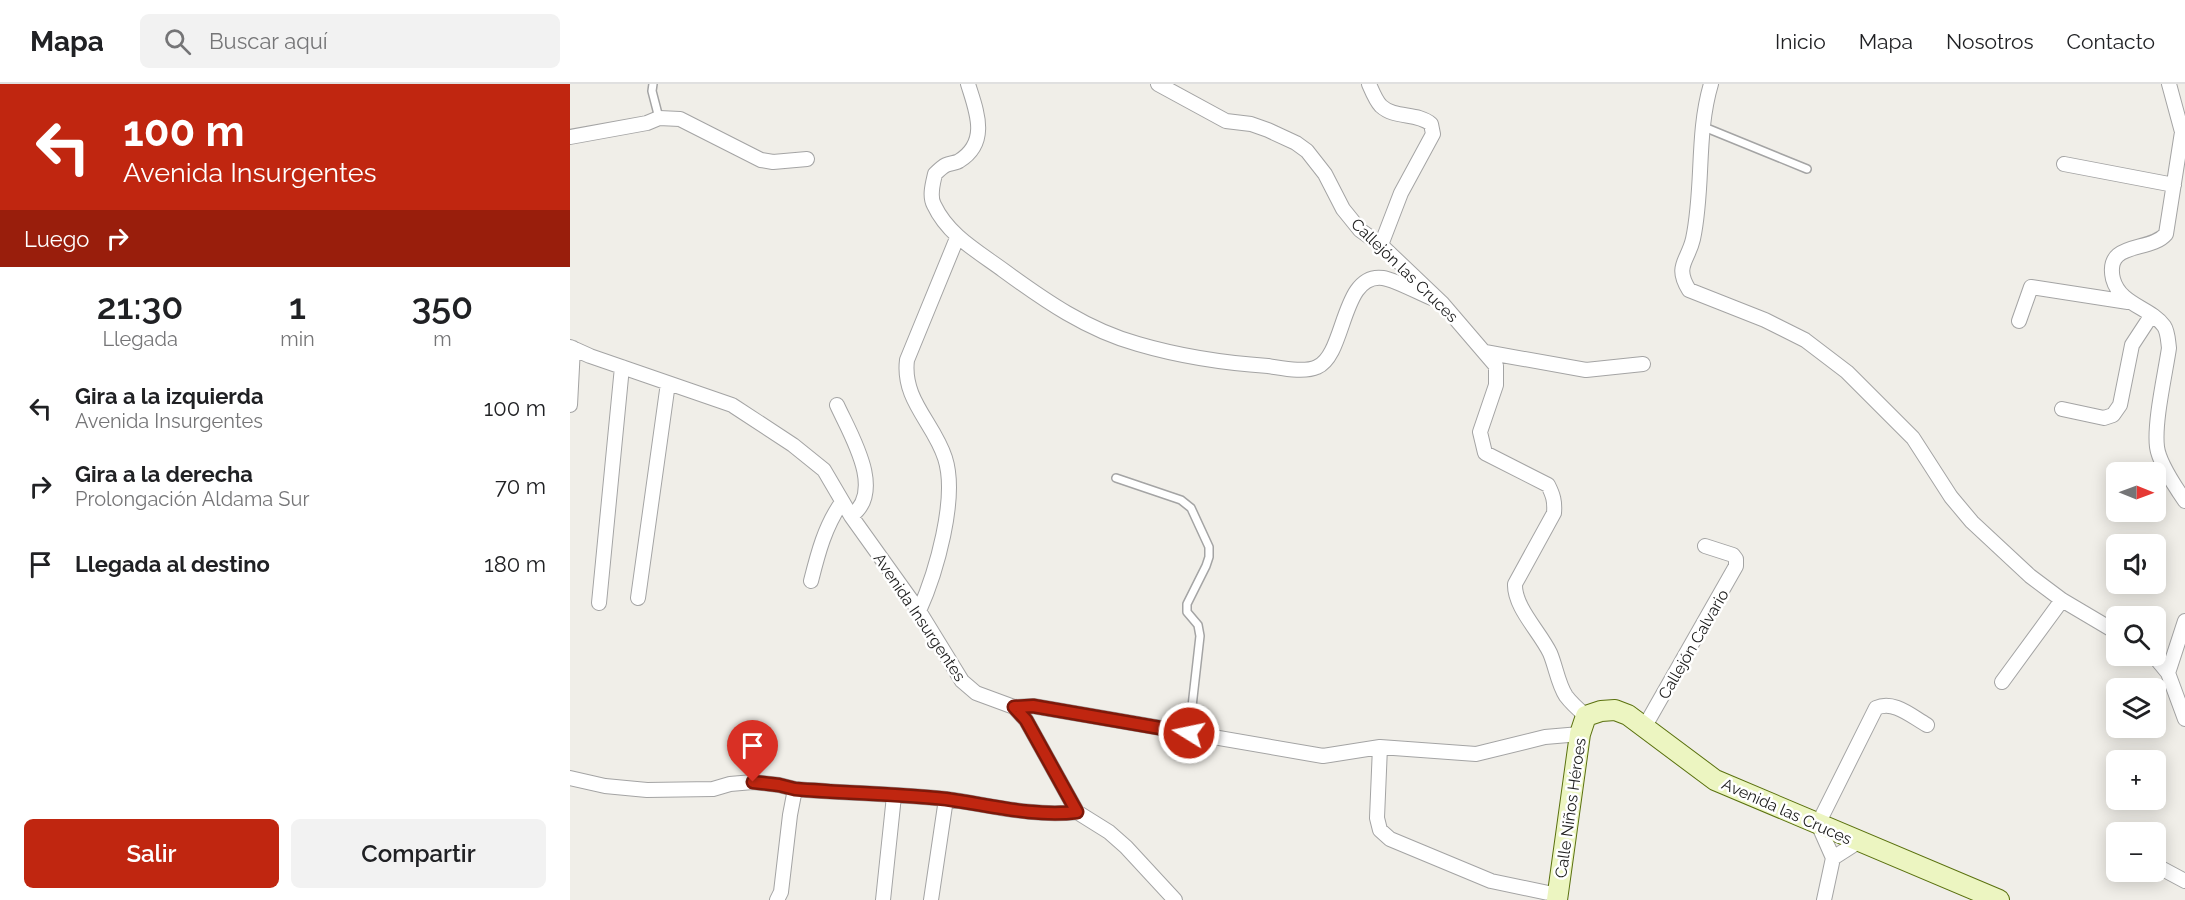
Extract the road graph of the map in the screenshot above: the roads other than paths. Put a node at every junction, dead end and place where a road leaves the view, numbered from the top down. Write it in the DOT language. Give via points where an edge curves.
graph roads {
  1 [pos="653,84"];
  2 [pos="968,84"];
  3 [pos="1158,84"];
  4 [pos="1369,84"];
  5 [pos="1712,84"];
  6 [pos="2169,84"];
  7 [pos="659,118"];
  8 [pos="1704,127"];
  9 [pos="570,137"];
  10 [pos="807,159"];
  11 [pos="2064,164"];
  12 [pos="1807,170"];
  13 [pos="2174,186"];
  14 [pos="2178,206"];
  15 [pos="957,237"];
  16 [pos="1381,245"];
  17 [pos="2128,302"];
  18 [pos="1442,303"];
  19 [pos="2151,316"];
  20 [pos="2019,321"];
  21 [pos="571,347"];
  22 [pos="1485,352"];
  23 [pos="1643,364"];
  24 [pos="622,367"];
  25 [pos="668,383"];
  26 [pos="570,405"];
  27 [pos="837,405"];
  28 [pos="2062,409"];
  29 [pos="1116,478"];
  30 [pos="2185,501"];
  31 [pos="842,502"];
  32 [pos="850,516"];
  33 [pos="1704,546"];
  34 [pos="811,581"];
  35 [pos="638,598"];
  36 [pos="2061,600"];
  37 [pos="599,603"];
  38 [pos="919,611"];
  39 [pos="2185,621"];
  40 [pos="2106,626"];
  41 [pos="2162,666"];
  42 [pos="2168,673"];
  43 [pos="2002,682"];
  44 [pos="1014,707"];
  45 [pos="2185,719"];
  46 [pos="1583,725"];
  47 [pos="1927,725"];
  48 [pos="1646,726"];
  49 [pos="1189,733"];
  50 [pos="1380,747"];
  51 [pos="570,778"];
  52 [pos="795,789"];
  53 [pos="894,796"];
  54 [pos="946,799"];
  55 [pos="1077,812"];
  56 [pos="1818,824"];
  57 [pos="1858,842"];
  58 [pos="1833,858"];
  59 [pos="2166,871"];
  60 [pos="2185,881"];
  61 [pos="1557,897"];
  62 [pos="777,900"];
  63 [pos="883,900"];
  64 [pos="931,900"];
  65 [pos="1175,900"];
  66 [pos="1824,900"];
  67 [pos="1999,900"];
  1 -- 7 [label="lane"];
  2 -- 15 [label="street" via="979,119 978,134 959,162 946,165 935,174 932,195 933,204"];
  3 -- 16 [label="street, Callejón las Cruces" via="1226,121 1269,130 1301,147 1325,174 1343,209 1360,230"];
  4 -- 16 [label="street" via="1380,105 1392,113 1426,119 1433,134 1401,193"];
  5 -- 8 [label="street"];
  6 -- 13 [label="street" via="2182,132"];
  7 -- 9 [label="street"];
  7 -- 10 [label="street" via="680,119 761,160"];
  8 -- 12 [label="lane"];
  8 -- 36 [label="street" via="1697,220 1681,267 1689,290 1804,340 1847,372 1913,438 1951,498 1972,522"];
  11 -- 13 [label="street"];
  13 -- 14 [label="street"];
  14 -- 17 [label="street" via="2161,239 2120,252 2114,262 2114,282"];
  15 -- 18 [label="street" via="1056,308 1097,328 1137,344 1229,363 1318,367 1329,356 1357,290 1368,279 1383,278"];
  15 -- 38 [label="street" via="907,360 905,374 910,393 945,458 948,481 939,557"];
  16 -- 18 [label="street, Callejón las Cruces"];
  17 -- 19 [label="street"];
  17 -- 20 [label="street" via="2031,286"];
  18 -- 22 [label="street, Callejón las Cruces"];
  19 -- 28 [label="street" via="2132,345 2120,405 2113,415 2104,418"];
  19 -- 30 [label="street" via="2164,325 2169,348 2157,448"];
  21 -- 24 [label="street"];
  21 -- 26 [label="street"];
  22 -- 23 [label="street" via="1586,370"];
  22 -- 46 [label="street, Callejón las Cruces" via="1498,374 1480,432 1485,453 1548,485 1555,502 1554,513 1515,584 1515,593 1549,652 1565,694"];
  24 -- 25 [label="street"];
  24 -- 37 [label="street"];
  25 -- 31 [label="street, Avenida Insurgentes" via="732,405 793,445 824,470"];
  25 -- 35 [label="street"];
  27 -- 32 [label="street" via="867,478 862,501"];
  29 -- 49 [label="lane" via="1181,500 1191,508 1209,547 1206,566 1187,604 1187,612 1198,625 1200,636"];
  31 -- 32 [label="street, Avenida Insurgentes"];
  31 -- 34 [label="street" via="821,543"];
  32 -- 38 [label="street, Avenida Insurgentes"];
  33 -- 48 [label="street, Callejón Calvario" via="1733,555 1733,574"];
  36 -- 40 [label="street"];
  36 -- 43 [label="street"];
  38 -- 44 [label="street, Avenida Insurgentes" via="962,681 976,693"];
  39 -- 42 [label="street"];
  41 -- 42 [label="street"];
  42 -- 45 [label="street"];
  44 -- 49 [label="street" via="1033,706"];
  44 -- 55 [label="street" via="1026,720"];
  46 -- 48 [label="street, Avenida las Cruces" via="1601,711 1615,710"];
  46 -- 50 [label="street" via="1476,754"];
  46 -- 61 [label="street, Calle Niños Héroes"];
  47 -- 56 [label="street" via="1894,706 1876,708"];
  48 -- 56 [label="street, Avenida las Cruces" via="1715,780"];
  49 -- 50 [label="street" via="1323,756"];
  50 -- 61 [label="street" via="1380,830 1390,838 1491,880"];
  51 -- 52 [label="street" via="647,790 713,789 753,782"];
  52 -- 53 [label="street"];
  52 -- 62 [label="street"];
  53 -- 54 [label="street"];
  53 -- 63 [label="street"];
  54 -- 55 [label="street" via="1021,812"];
  54 -- 64 [label="street"];
  55 -- 65 [label="street" via="1126,847"];
  56 -- 57 [label="street, Avenida las Cruces"];
  56 -- 58 [label="street"];
  57 -- 58 [label="street"];
  57 -- 67 [label="street, Avenida las Cruces"];
  58 -- 66 [label="street"];
  59 -- 60 [label="street"];
}
